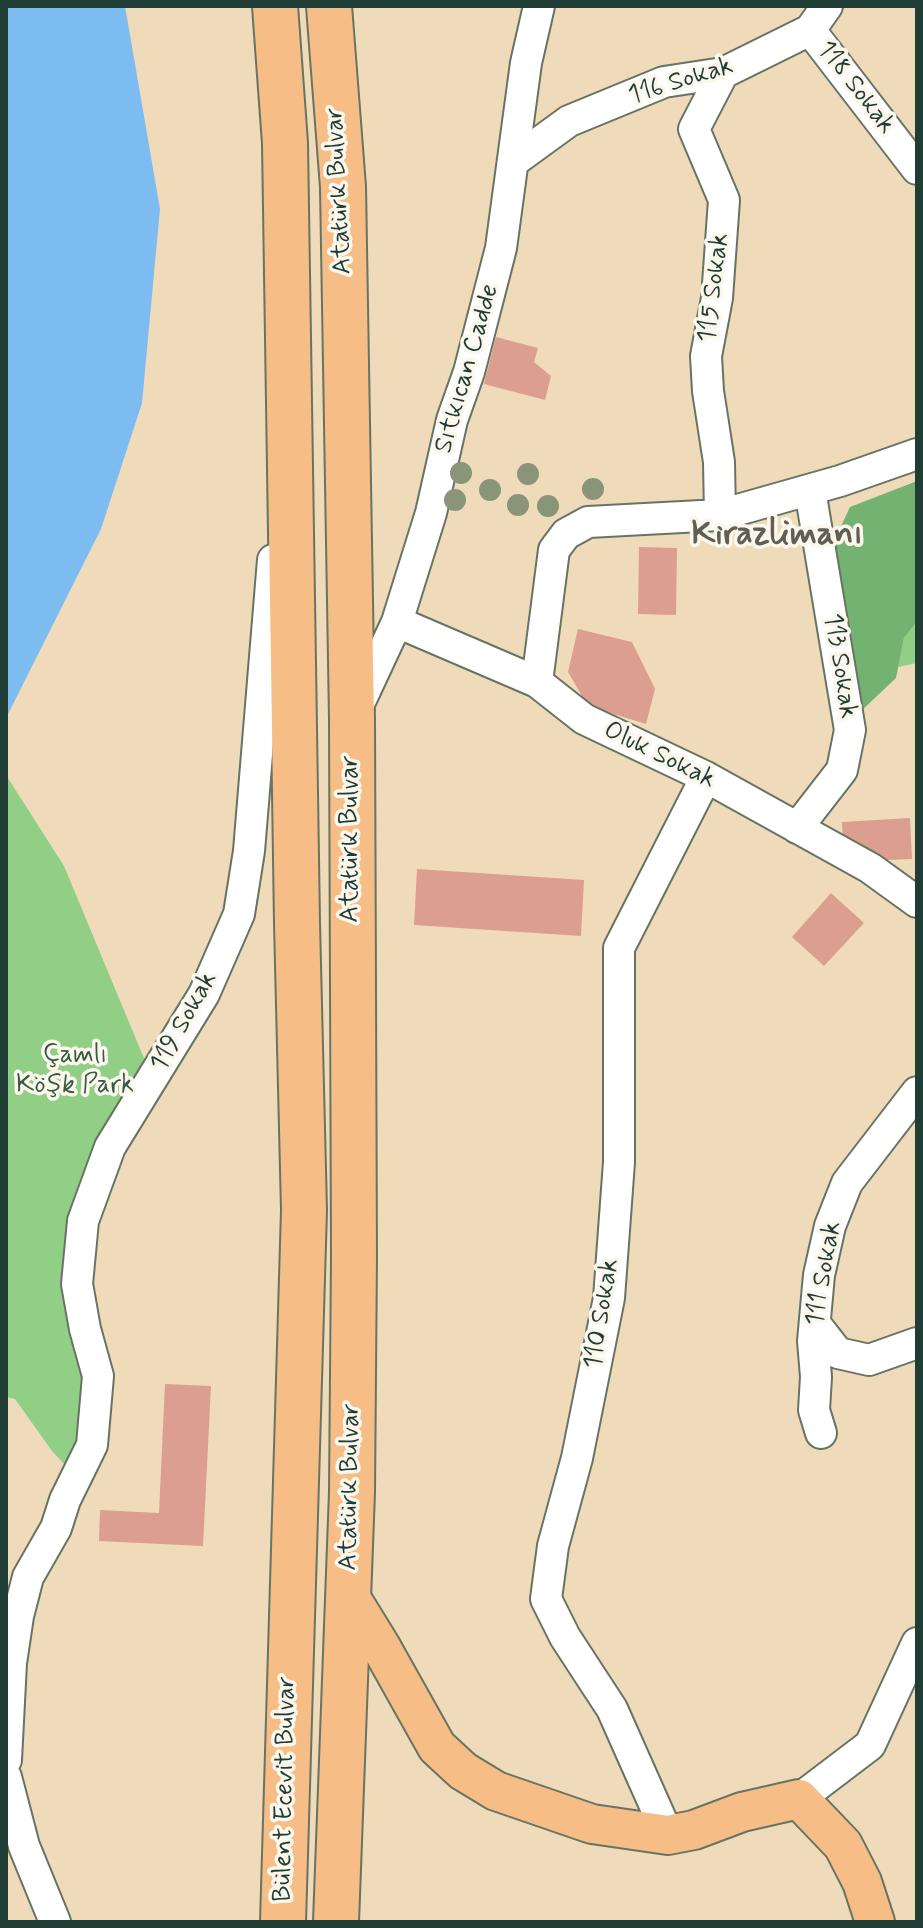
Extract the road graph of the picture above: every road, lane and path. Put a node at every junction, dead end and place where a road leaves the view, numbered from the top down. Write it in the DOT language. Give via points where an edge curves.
graph roads {
  1 [pos="275,6"];
  2 [pos="329,6"];
  3 [pos="539,6"];
  4 [pos="819,18"];
  5 [pos="723,73"];
  6 [pos="514,161"];
  7 [pos="917,169"];
  8 [pos="917,454"];
  9 [pos="810,490"];
  10 [pos="290,497"];
  11 [pos="720,515"];
  12 [pos="397,622"];
  13 [pos="537,682"];
  14 [pos="352,719"];
  15 [pos="706,777"];
  16 [pos="797,828"];
  17 [pos="917,902"];
  18 [pos="917,1092"];
  19 [pos="816,1325"];
  20 [pos="917,1343"];
  21 [pos="821,1433"];
  22 [pos="349,1595"];
  23 [pos="917,1643"];
  24 [pos="290,1656"];
  25 [pos="346,1672"];
  26 [pos="6,1760"];
  27 [pos="6,1777"];
  28 [pos="799,1799"];
  29 [pos="668,1835"];
  30 [pos="55,1922"];
  31 [pos="283,1922"];
  32 [pos="336,1922"];
  33 [pos="875,1922"];
  1 -- 10 [label="highway, Atatürk Bulvar" via="285,143"];
  2 -- 14 [label="highway, Atatürk Bulvar" via="343,187"];
  3 -- 6 [label="street, Sıtkıcan Cadde"];
  4 -- 5 [label="street, 116 Sokak"];
  4 -- 7 [label="street, 118 Sokak"];
  5 -- 6 [label="street, 116 Sokak" via="664,82 569,121"];
  5 -- 11 [label="street, 115 Sokak" via="694,129 724,200 717,298 706,356"];
  6 -- 12 [label="street, Sıtkıcan Cadde" via="501,248"];
  8 -- 9 [label="street"];
  9 -- 11 [label="street"];
  9 -- 16 [label="street, 113 Sokak" via="850,730 842,770"];
  10 -- 24 [label="highway, Atatürk Bulvar" via="304,1210"];
  10 -- 26 [label="street, 119 Sokak" via="274,549 239,914 204,994 110,1147 83,1221 77,1284 98,1376 92,1445 28,1577 11,1663"];
  11 -- 13 [label="street" via="588,522 566,534 554,550"];
  12 -- 13 [label="street, Oluk Sokak"];
  12 -- 14 [label="street, Sıtkıcan Cadde"];
  13 -- 15 [label="street, Oluk Sokak" via="584,719"];
  14 -- 22 [label="highway, Atatürk Bulvar"];
  15 -- 16 [label="street, Oluk Sokak"];
  15 -- 29 [label="street, 110 Sokak" via="619,948 619,1162 609,1298 577,1458 553,1546 546,1599 612,1709"];
  16 -- 17 [label="street, Oluk Sokak" via="870,868"];
  18 -- 19 [label="street, 111 Sokak" via="847,1183 819,1275"];
  19 -- 20 [label="street" via="838,1353 869,1360"];
  19 -- 21 [label="street, 111 Sokak" via="814,1410"];
  22 -- 25 [label="highway, Atatürk Bulvar"];
  22 -- 29 [label="main road" via="437,1747 463,1771 496,1791 592,1824"];
  23 -- 28 [label="street" via="870,1745"];
  24 -- 31 [label="highway, Bülent Ecevit Bulvar"];
  25 -- 32 [label="highway, Bülent Ecevit Bulvar"];
  27 -- 30 [label="street" via="24,1846"];
  28 -- 29 [label="main road"];
  28 -- 33 [label="main road" via="843,1845"];
}
